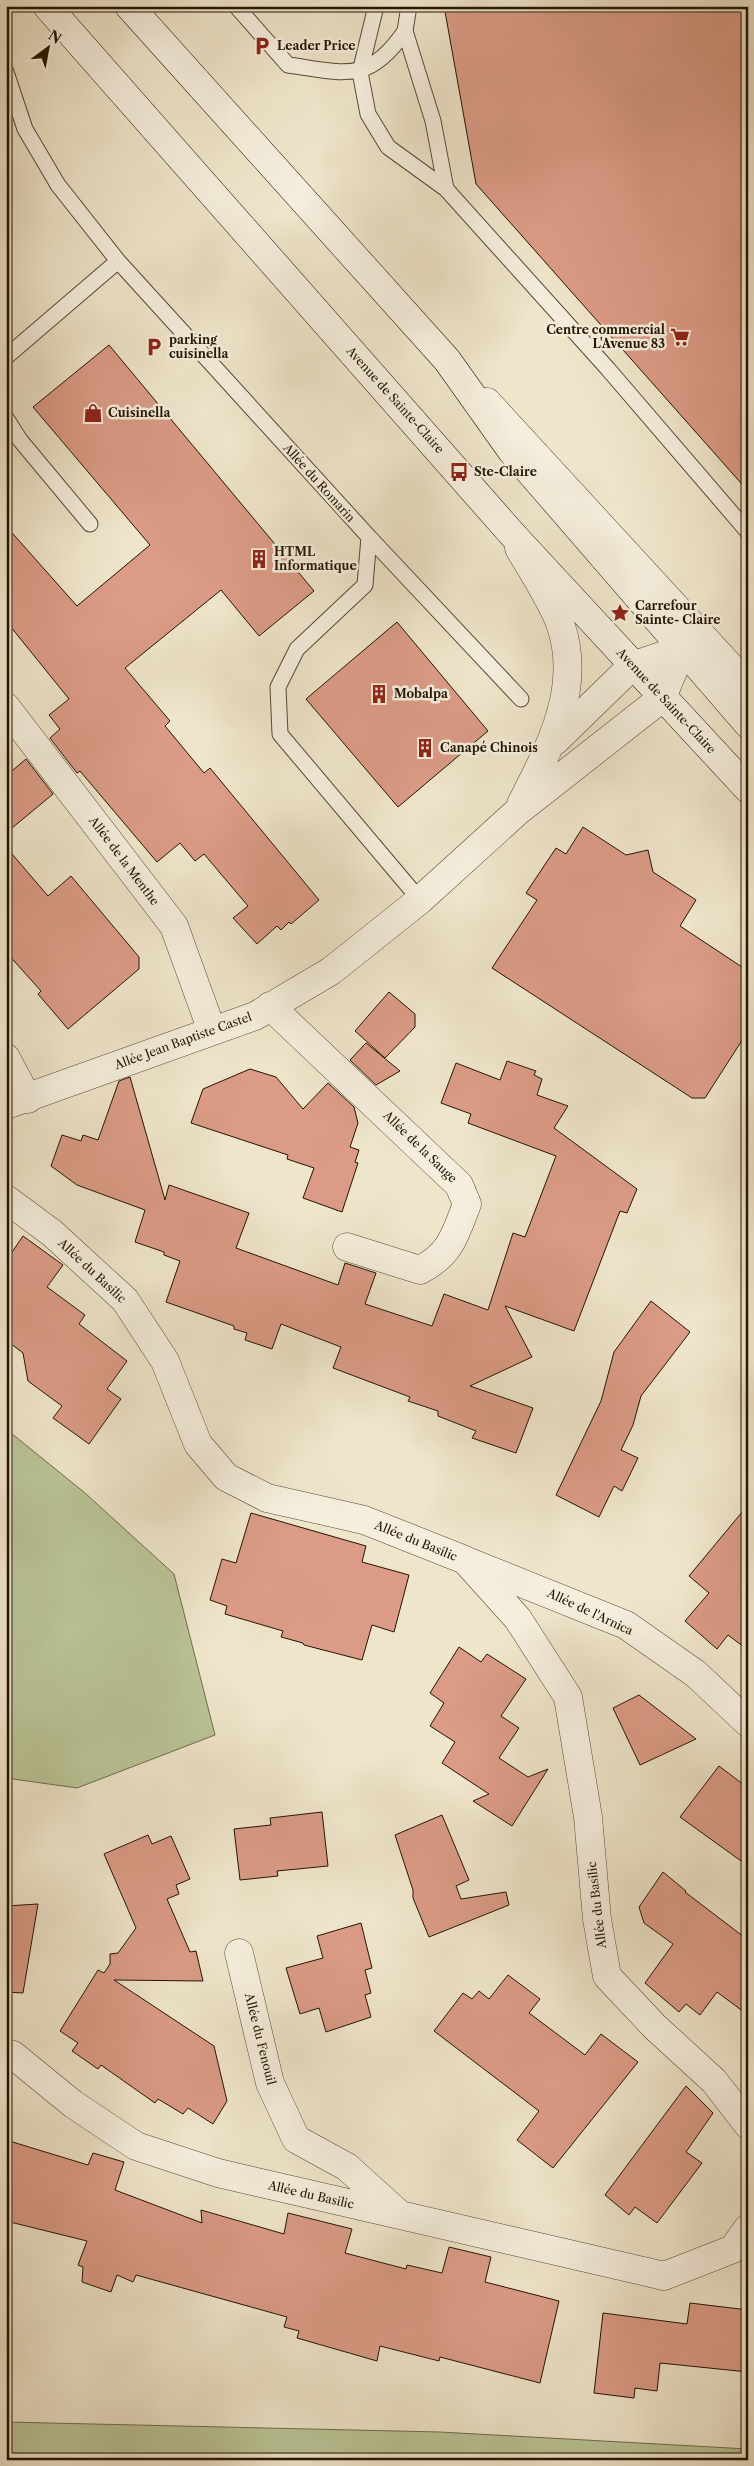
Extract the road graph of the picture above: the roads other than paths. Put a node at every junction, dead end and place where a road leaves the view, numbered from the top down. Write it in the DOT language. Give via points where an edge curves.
graph roads {
  1 [pos="47,6"];
  2 [pos="129,6"];
  3 [pos="236,6"];
  4 [pos="376,6"];
  5 [pos="409,6"];
  6 [pos="405,31"];
  7 [pos="6,72"];
  8 [pos="360,72"];
  9 [pos="446,189"];
  10 [pos="118,261"];
  11 [pos="6,357"];
  12 [pos="447,360"];
  13 [pos="6,418"];
  14 [pos="90,524"];
  15 [pos="748,532"];
  16 [pos="512,534"];
  17 [pos="369,538"];
  18 [pos="682,649"];
  19 [pos="632,666"];
  20 [pos="748,686"];
  21 [pos="662,698"];
  22 [pos="521,699"];
  23 [pos="6,707"];
  24 [pos="748,724"];
  25 [pos="552,744"];
  26 [pos="748,789"];
  27 [pos="518,811"];
  28 [pos="420,900"];
  29 [pos="270,1006"];
  30 [pos="212,1031"];
  31 [pos="6,1058"];
  32 [pos="17,1102"];
  33 [pos="6,1199"];
  34 [pos="347,1247"];
  35 [pos="465,1560"];
  36 [pos="748,1723"];
  37 [pos="239,1953"];
  38 [pos="6,2052"];
  39 [pos="748,2125"];
  40 [pos="400,2216"];
  41 [pos="748,2228"];
  1 -- 16 [label="street, Avenue de Sainte-Claire"];
  2 -- 12 [label="street"];
  3 -- 8 [label="lane" via="288,65"];
  4 -- 8 [label="lane"];
  5 -- 6 [label="lane"];
  6 -- 8 [label="lane" via="391,52"];
  6 -- 9 [label="lane" via="433,120"];
  7 -- 10 [label="lane, Allée du Romarin" via="25,129 58,185"];
  8 -- 9 [label="lane" via="368,114 388,147"];
  9 -- 15 [label="lane" via="608,369"];
  10 -- 11 [label="lane"];
  10 -- 17 [label="lane, Allée du Romarin"];
  12 -- 18 [label="street" via="511,450"];
  12 -- 20 [label="street"];
  13 -- 14 [label="lane" via="20,440"];
  16 -- 19 [label="street, Avenue de Sainte-Claire"];
  16 -- 25 [label="street" via="560,626 567,656 565,704"];
  17 -- 22 [label="lane, Allée du Romarin"];
  17 -- 28 [label="lane" via="365,585 297,649 278,687 280,734"];
  18 -- 19 [label="street"];
  18 -- 21 [label="street"];
  18 -- 24 [label="street"];
  19 -- 21 [label="street, Avenue de Sainte-Claire"];
  19 -- 25 [label="street"];
  21 -- 26 [label="street, Avenue de Sainte-Claire"];
  21 -- 27 [label="street, Allée Jean Baptiste Castel"];
  23 -- 30 [label="street, Allée de la Menthe" via="174,926"];
  25 -- 27 [label="street"];
  27 -- 28 [label="street, Allée Jean Baptiste Castel"];
  28 -- 29 [label="street, Allée Jean Baptiste Castel" via="331,971"];
  29 -- 30 [label="street, Allée Jean Baptiste Castel" via="255,1016"];
  29 -- 34 [label="street, Allée de la Sauge" via="459,1185 467,1204 450,1246 440,1258 420,1270"];
  30 -- 32 [label="street, Allée Jean Baptiste Castel"];
  31 -- 32 [label="street"];
  33 -- 35 [label="street, Allée du Basilic" via="52,1233 126,1300 165,1361 198,1444 226,1477 267,1498 364,1520"];
  35 -- 36 [label="street, Allée de l'Arnica" via="626,1626 696,1674"];
  35 -- 39 [label="street, Allée du Basilic" via="518,1619 568,1697 588,1817 597,1920 607,1976 655,2027 714,2080"];
  37 -- 40 [label="street, Allée du Fenouil" via="270,2083 296,2139 347,2167"];
  38 -- 40 [label="street, Allée du Basilic" via="73,2104 136,2146 218,2173"];
  40 -- 41 [label="street, Allée du Basilic" via="664,2276 733,2249"];
}
